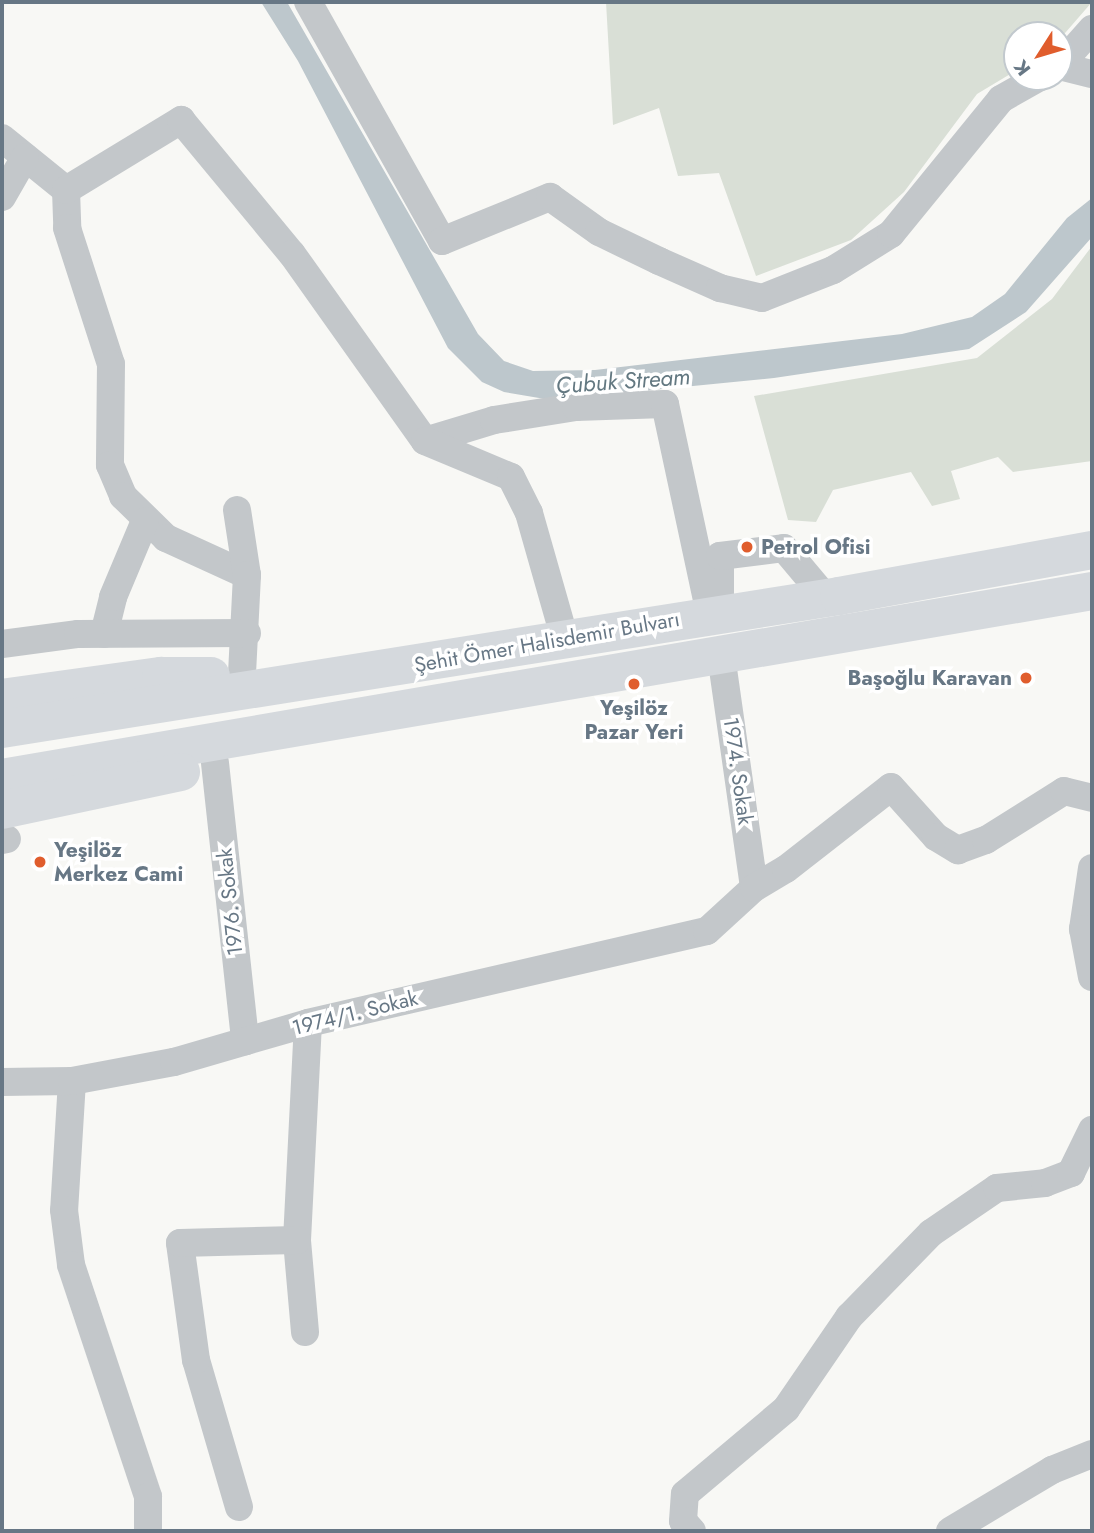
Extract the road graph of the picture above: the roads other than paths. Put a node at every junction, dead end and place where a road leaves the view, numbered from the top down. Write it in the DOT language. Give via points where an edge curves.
graph roads {
  1 [pos="308,2"];
  2 [pos="1092,29"];
  3 [pos="1073,50"];
  4 [pos="1073,69"];
  5 [pos="1092,74"];
  6 [pos="1015,91"];
  7 [pos="2,138"];
  8 [pos="25,157"];
  9 [pos="66,190"];
  10 [pos="2,197"];
  11 [pos="425,441"];
  12 [pos="236,510"];
  13 [pos="145,521"];
  14 [pos="1092,550"];
  15 [pos="247,575"];
  16 [pos="1092,591"];
  17 [pos="826,598"];
  18 [pos="715,614"];
  19 [pos="247,633"];
  20 [pos="104,634"];
  21 [pos="565,639"];
  22 [pos="2,644"];
  23 [pos="722,654"];
  24 [pos="242,676"];
  25 [pos="346,676"];
  26 [pos="2,698"];
  27 [pos="383,713"];
  28 [pos="2,729"];
  29 [pos="215,763"];
  30 [pos="2,778"];
  31 [pos="1092,798"];
  32 [pos="4,830"];
  33 [pos="1092,868"];
  34 [pos="754,888"];
  35 [pos="1092,977"];
  36 [pos="308,1023"];
  37 [pos="245,1041"];
  38 [pos="72,1081"];
  39 [pos="2,1082"];
  40 [pos="1092,1130"];
  41 [pos="296,1240"];
  42 [pos="305,1332"];
  43 [pos="1092,1454"];
  44 [pos="239,1507"];
  45 [pos="148,1531"];
  46 [pos="692,1531"];
  47 [pos="950,1531"];
  1 -- 6 [label="street" via="442,241 550,197 599,232 659,261 720,289 762,298 833,270 891,234 1001,99"];
  2 -- 3 [label="street"];
  4 -- 5 [label="street"];
  7 -- 8 [label="street"];
  8 -- 9 [label="street"];
  8 -- 10 [label="street"];
  9 -- 11 [label="street" via="181,120 292,254"];
  9 -- 13 [label="street" via="67,228 111,364 110,465 123,496"];
  11 -- 18 [label="street" via="494,420 576,407 665,404"];
  11 -- 21 [label="street" via="511,477 529,513"];
  12 -- 15 [label="street"];
  13 -- 15 [label="street" via="190,553"];
  13 -- 20 [label="street" via="113,597"];
  14 -- 17 [label="highway, Şehit Ömer Halisdemir Bulvarı"];
  15 -- 19 [label="street"];
  16 -- 23 [label="highway, Şehit Ömer Halisdemir Bulvarı"];
  17 -- 18 [label="highway, Şehit Ömer Halisdemir Bulvarı"];
  17 -- 18 [label="street" via="784,548 720,556"];
  18 -- 21 [label="highway, Şehit Ömer Halisdemir Bulvarı"];
  19 -- 20 [label="street"];
  19 -- 24 [label="street"];
  20 -- 22 [label="street"];
  21 -- 25 [label="highway, Şehit Ömer Halisdemir Bulvarı"];
  23 -- 27 [label="highway, Şehit Ömer Halisdemir Bulvarı"];
  23 -- 34 [label="street, 1974. Sokak"];
  24 -- 25 [label="highway"];
  24 -- 26 [label="highway" via="161,676"];
  25 -- 28 [label="highway, Şehit Ömer Halisdemir Bulvarı"];
  27 -- 29 [label="highway, Şehit Ömer Halisdemir Bulvarı"];
  27 -- 30 [label="highway, Şehit Ömer Halisdemir Bulvarı"];
  29 -- 32 [label="highway, Şehit Ömer Halisdemir Bulvarı"];
  29 -- 37 [label="street, 1976. Sokak"];
  31 -- 34 [label="street" via="1065,791 986,840 958,850 936,837 891,787 786,869"];
  33 -- 35 [label="street" via="1083,929"];
  34 -- 36 [label="street, 1974/1. Sokak" via="707,931"];
  36 -- 37 [label="street, 1974/1. Sokak"];
  36 -- 41 [label="street"];
  37 -- 38 [label="street, 1974/1. Sokak" via="174,1062"];
  38 -- 39 [label="street, 1974/1. Sokak"];
  38 -- 45 [label="street" via="64,1210 71,1265 148,1497"];
  40 -- 46 [label="street" via="1071,1173 1045,1183 997,1188 931,1233 849,1317 786,1409 685,1494 683,1521"];
  41 -- 42 [label="street"];
  41 -- 44 [label="street" via="180,1243 196,1360"];
  43 -- 47 [label="street" via="1052,1470"];
}
